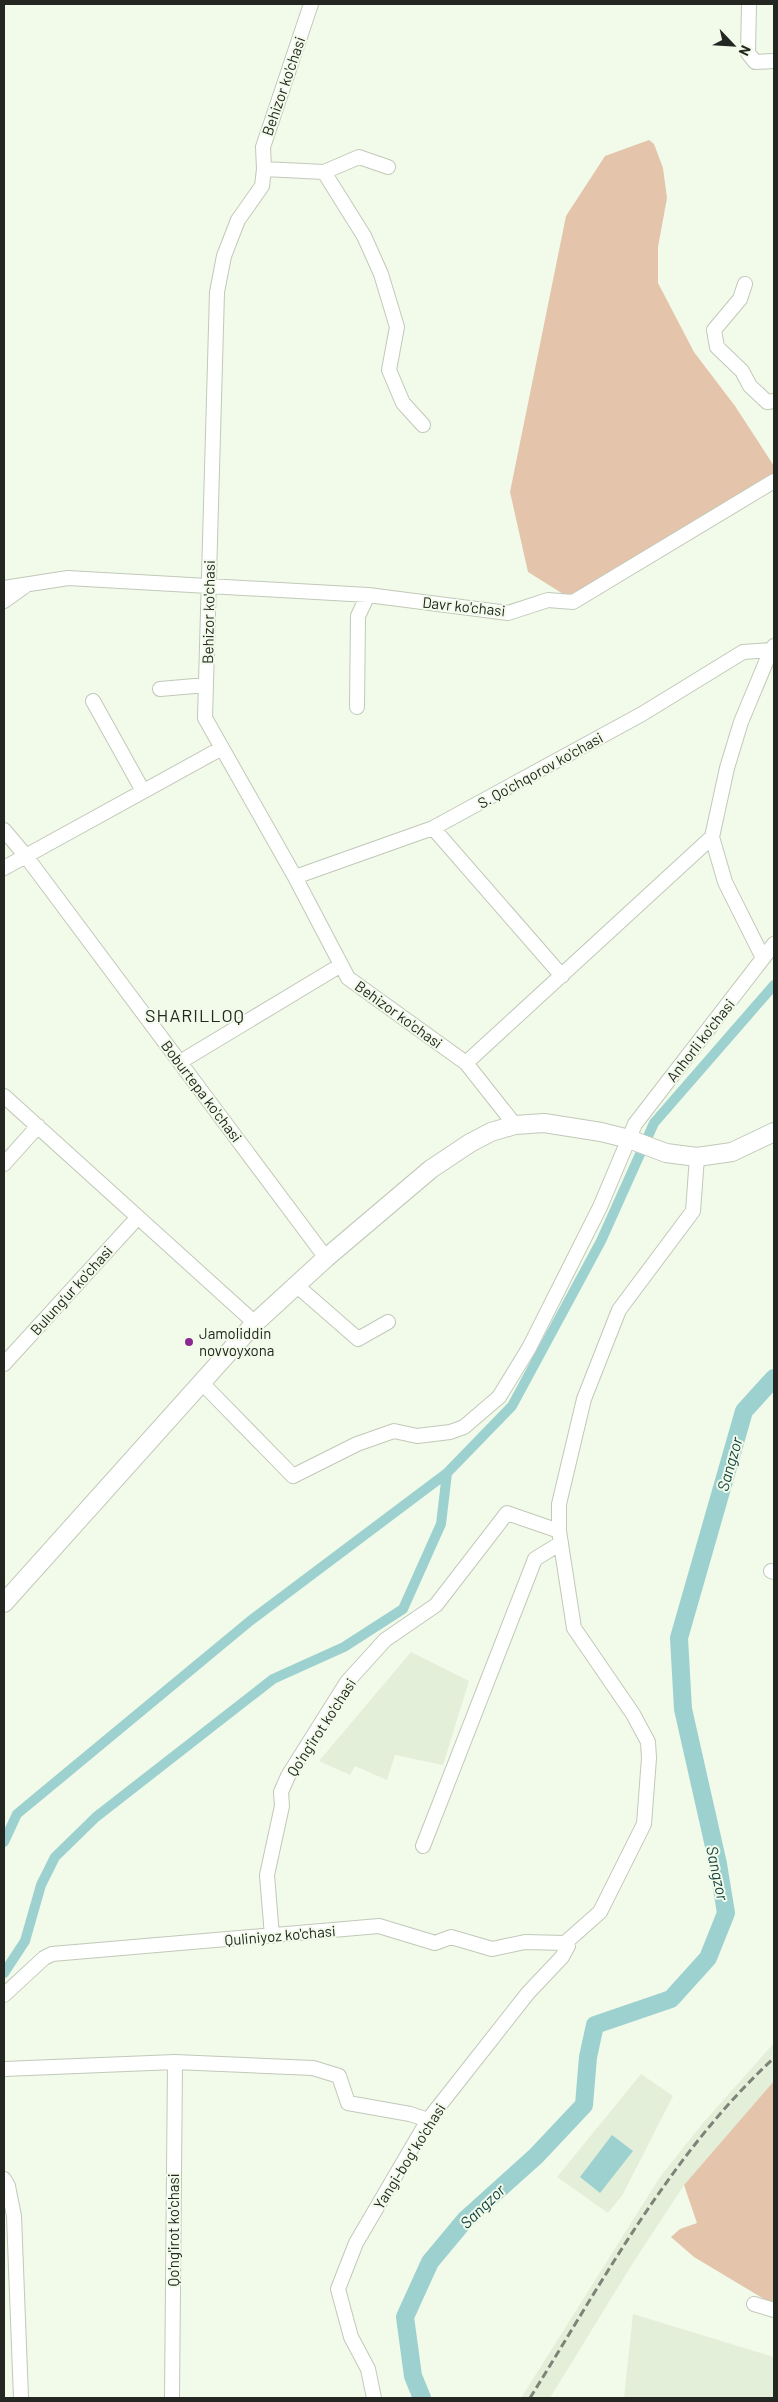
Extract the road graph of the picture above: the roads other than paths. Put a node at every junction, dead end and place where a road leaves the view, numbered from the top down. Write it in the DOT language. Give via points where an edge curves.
graph roads {
  1 [pos="311,4"];
  2 [pos="749,4"];
  3 [pos="774,61"];
  4 [pos="388,167"];
  5 [pos="264,169"];
  6 [pos="324,172"];
  7 [pos="745,284"];
  8 [pos="774,401"];
  9 [pos="423,425"];
  10 [pos="774,480"];
  11 [pos="28,584"];
  12 [pos="6,585"];
  13 [pos="208,587"];
  14 [pos="368,595"];
  15 [pos="4,601"];
  16 [pos="773,648"];
  17 [pos="206,684"];
  18 [pos="160,688"];
  19 [pos="93,701"];
  20 [pos="357,708"];
  21 [pos="222,748"];
  22 [pos="143,791"];
  23 [pos="432,828"];
  24 [pos="4,830"];
  25 [pos="712,837"];
  26 [pos="25,855"];
  27 [pos="4,868"];
  28 [pos="295,877"];
  29 [pos="774,944"];
  30 [pos="763,958"];
  31 [pos="341,964"];
  32 [pos="562,976"];
  33 [pos="180,1062"];
  34 [pos="466,1063"];
  35 [pos="4,1096"];
  36 [pos="514,1125"];
  37 [pos="38,1126"];
  38 [pos="774,1132"];
  39 [pos="629,1139"];
  40 [pos="697,1156"];
  41 [pos="4,1164"];
  42 [pos="138,1217"];
  43 [pos="326,1258"];
  44 [pos="296,1285"];
  45 [pos="388,1322"];
  46 [pos="255,1323"];
  47 [pos="4,1364"];
  48 [pos="202,1382"];
  49 [pos="560,1537"];
  50 [pos="4,1603"];
  51 [pos="422,1846"];
  52 [pos="272,1936"];
  53 [pos="565,1943"];
  54 [pos="4,1995"];
  55 [pos="175,2062"];
  56 [pos="4,2069"];
  57 [pos="428,2120"];
  58 [pos="4,2179"];
  59 [pos="754,2304"];
  60 [pos="774,2310"];
  61 [pos="21,2398"];
  62 [pos="172,2398"];
  63 [pos="374,2398"];
  1 -- 5 [label="street, Behizor ko'chasi" via="262,147"];
  2 -- 3 [label="street" via="748,53 755,62"];
  4 -- 6 [label="street" via="359,157"];
  5 -- 6 [label="street"];
  5 -- 13 [label="street, Behizor ko'chasi" via="262,186 238,220 224,256 217,292"];
  6 -- 9 [label="street" via="364,236 381,274 397,328 389,370 403,403"];
  7 -- 8 [label="street" via="740,299 714,330 717,347 742,371 750,386 767,402"];
  10 -- 14 [label="street, Davr ko'chasi" via="573,602 548,600 508,613"];
  11 -- 12 [label="street, Davr ko'chasi"];
  11 -- 13 [label="street, Davr ko'chasi" via="68,578"];
  11 -- 15 [label="street"];
  13 -- 14 [label="street, Davr ko'chasi"];
  13 -- 17 [label="street, Behizor ko'chasi"];
  14 -- 20 [label="street" via="358,616"];
  16 -- 23 [label="street, S. Qo'chqorov ko'chasi" via="743,652 642,714"];
  16 -- 25 [label="street" via="741,722"];
  17 -- 18 [label="street"];
  17 -- 21 [label="street, Behizor ko'chasi" via="205,718"];
  19 -- 22 [label="street"];
  21 -- 22 [label="street"];
  21 -- 28 [label="street, Behizor ko'chasi"];
  22 -- 26 [label="street"];
  23 -- 28 [label="street, S. Qo'chqorov ko'chasi"];
  23 -- 32 [label="street"];
  24 -- 26 [label="street, Boburtepa ko'chasi"];
  25 -- 30 [label="street" via="725,882"];
  25 -- 32 [label="street"];
  26 -- 27 [label="street"];
  26 -- 33 [label="street, Boburtepa ko'chasi"];
  28 -- 31 [label="street, Behizor ko'chasi"];
  29 -- 30 [label="street, Anhorli ko'chasi"];
  30 -- 39 [label="street, Anhorli ko'chasi" via="635,1124"];
  31 -- 33 [label="street"];
  31 -- 34 [label="street, Behizor ko'chasi" via="348,978"];
  32 -- 34 [label="street"];
  33 -- 43 [label="street, Boburtepa ko'chasi"];
  34 -- 36 [label="street, Behizor ko'chasi"];
  35 -- 37 [label="street"];
  36 -- 39 [label="main road" via="559,1124"];
  36 -- 43 [label="main road" via="491,1132 451,1154"];
  37 -- 41 [label="street"];
  37 -- 42 [label="street"];
  38 -- 40 [label="main road" via="732,1152"];
  39 -- 40 [label="main road" via="666,1153"];
  39 -- 48 [label="street, Anhorli ko'chasi" via="600,1206 529,1348 499,1397 464,1427 417,1436 394,1431 356,1444 293,1476"];
  40 -- 49 [label="street" via="693,1211 620,1310 584,1399 559,1504"];
  42 -- 46 [label="street"];
  42 -- 47 [label="street, Bulung'ur ko'chasi"];
  43 -- 44 [label="main road"];
  44 -- 45 [label="street" via="358,1339"];
  44 -- 46 [label="main road"];
  46 -- 48 [label="main road"];
  48 -- 50 [label="main road"];
  49 -- 51 [label="street" via="535,1559"];
  49 -- 52 [label="street, Qo'ng'irot ko'chasi" via="507,1513 436,1605 385,1640 347,1682 281,1792 282,1806 267,1875"];
  49 -- 53 [label="street" via="574,1628 633,1714 648,1742 649,1758 644,1824 600,1912"];
  52 -- 53 [label="street, Quliniyoz ko'chasi" via="380,1926 436,1943 451,1937 492,1949 525,1942"];
  52 -- 54 [label="street, Quliniyoz ko'chasi" via="52,1954"];
  53 -- 57 [label="street, Yangi-bog' ko'chasi" via="568,1946 562,1957 512,2013"];
  55 -- 56 [label="street"];
  55 -- 57 [label="street" via="313,2068 342,2079 348,2103"];
  55 -- 62 [label="street, Qo'ng'irot ko'chasi"];
  57 -- 63 [label="street, Yangi-bog' ko'chasi" via="356,2243 338,2288 351,2337 368,2369"];
  58 -- 61 [label="street" via="14,2216"];
  59 -- 60 [label="street"];
}
